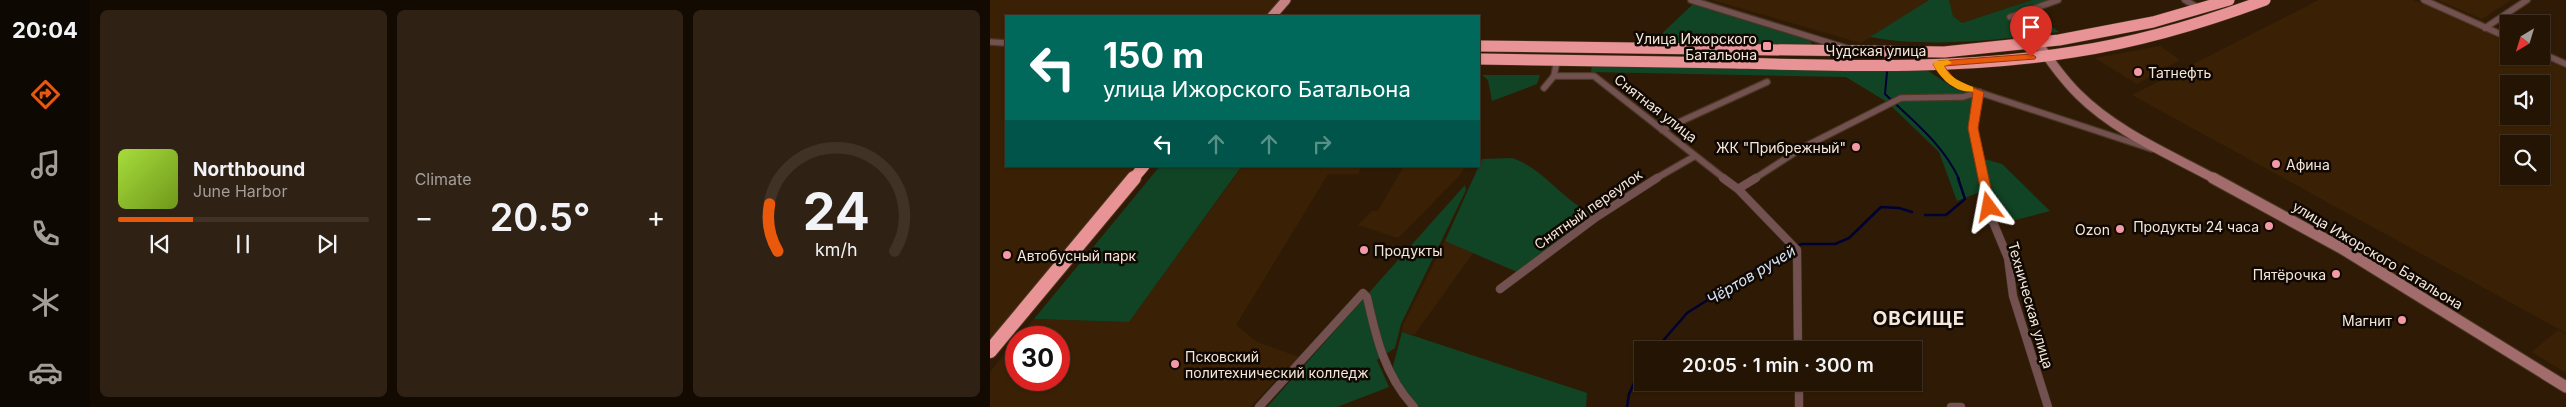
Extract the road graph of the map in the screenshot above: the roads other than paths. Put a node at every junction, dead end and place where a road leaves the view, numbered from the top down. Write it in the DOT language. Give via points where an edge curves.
graph roads {
  1 [pos="1286,0"];
  2 [pos="1691,0"];
  3 [pos="2058,0"];
  4 [pos="2186,0"];
  5 [pos="2229,0"];
  6 [pos="2265,0"];
  7 [pos="2424,0"];
  8 [pos="2527,0"];
  9 [pos="2200,9"];
  10 [pos="1273,15"];
  11 [pos="2010,17"];
  12 [pos="2485,28"];
  13 [pos="2500,34"];
  14 [pos="990,42"];
  15 [pos="1005,43"];
  16 [pos="2038,43"];
  17 [pos="1480,46"];
  18 [pos="1638,48"];
  19 [pos="1674,48"];
  20 [pos="1866,52"];
  21 [pos="2046,56"];
  22 [pos="2550,57"];
  23 [pos="1480,59"];
  24 [pos="1557,60"];
  25 [pos="1640,62"];
  26 [pos="1670,62"];
  27 [pos="1938,64"];
  28 [pos="2566,64"];
  29 [pos="1554,76"];
  30 [pos="1767,82"];
  31 [pos="1544,88"];
  32 [pos="1979,92"];
  33 [pos="1662,130"];
  34 [pos="1695,156"];
  35 [pos="2171,156"];
  36 [pos="1143,167"];
  37 [pos="1738,188"];
  38 [pos="1500,289"];
  39 [pos="1798,341"];
  40 [pos="990,351"];
  41 [pos="2566,387"];
  42 [pos="1799,391"];
  43 [pos="1258,407"];
  44 [pos="1414,407"];
  45 [pos="1799,407"];
  46 [pos="1951,407"];
  47 [pos="1961,407"];
  48 [pos="2048,407"];
  1 -- 10 [label="main road"];
  2 -- 20 [label="street"];
  3 -- 11 [label="street"];
  4 -- 9 [label="street"];
  5 -- 9 [label="highway, Чудская улица"];
  6 -- 21 [label="highway, Чудская улица" via="2167,32"];
  7 -- 12 [label="street"];
  8 -- 12 [label="street"];
  9 -- 16 [label="highway, Чудская улица" via="2153,22"];
  12 -- 13 [label="street"];
  14 -- 15 [label="street"];
  16 -- 20 [label="highway, Чудская улица" via="1944,52"];
  16 -- 21 [label="street, улица Ижорского Батальона"];
  17 -- 18 [label="highway, Чудская улица"];
  18 -- 19 [label="highway, Чудская улица"];
  18 -- 25 [label="highway" via="1647,50"];
  19 -- 20 [label="highway, Чудская улица"];
  19 -- 26 [label="highway" via="1664,55"];
  21 -- 27 [label="highway, Чудская улица"];
  21 -- 35 [label="street, улица Ижорского Батальона" via="2079,95 2095,108"];
  22 -- 28 [label="street"];
  23 -- 24 [label="highway, Чудская улица"];
  24 -- 25 [label="highway, Чудская улица"];
  24 -- 29 [label="street"];
  25 -- 26 [label="highway, Чудская улица"];
  26 -- 27 [label="highway, Чудская улица"];
  27 -- 32 [label="street, улица Ижорского Батальона" via="1953,83"];
  29 -- 31 [label="street"];
  29 -- 33 [label="street, Снятная улица" via="1594,76"];
  30 -- 33 [label="street"];
  32 -- 35 [label="street, улица Ижорского Батальона"];
  32 -- 37 [label="street" via="1963,97 1901,98 1802,148"];
  32 -- 48 [label="street, Техническая улица" via="1973,128 1985,192 2008,258 2013,296"];
  33 -- 34 [label="street, Снятная улица"];
  34 -- 37 [label="street, Снятная улица"];
  34 -- 38 [label="street, Снятный переулок" via="1654,178 1600,214"];
  35 -- 41 [label="street, улица Ижорского Батальона" via="2342,249"];
  36 -- 40 [label="highway"];
  37 -- 39 [label="street, Снятная улица" via="1797,250"];
  42 -- 45 [label="street"];
  43 -- 44 [label="street" via="1363,293 1367,297 1387,370 1404,398"];
  46 -- 47 [label="street"];
}
